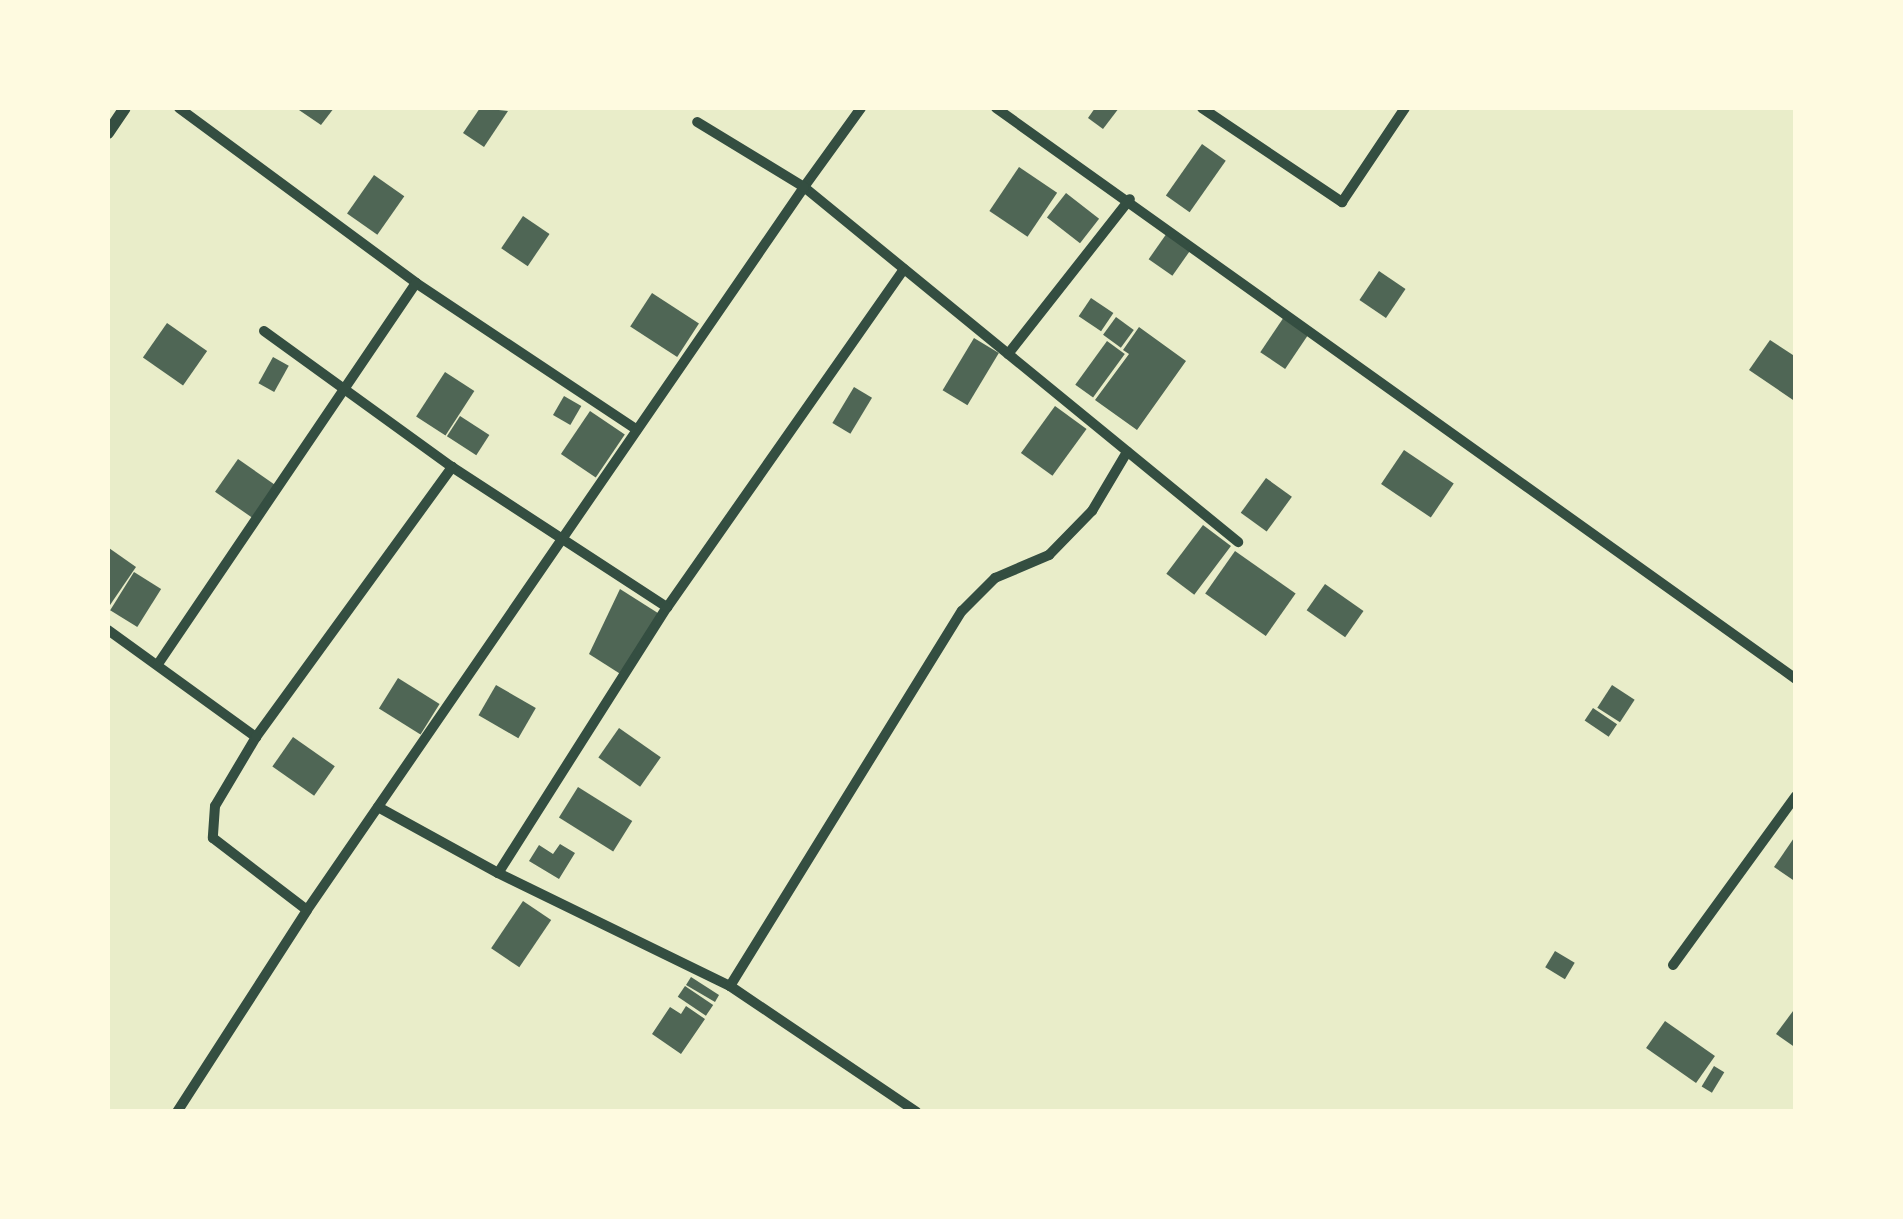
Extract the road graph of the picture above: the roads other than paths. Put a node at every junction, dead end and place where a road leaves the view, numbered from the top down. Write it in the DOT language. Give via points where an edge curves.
graph roads {
  1 [pos="125,108"];
  2 [pos="180,108"];
  3 [pos="861,108"];
  4 [pos="996,108"];
  5 [pos="1202,108"];
  6 [pos="1403,108"];
  7 [pos="698,122"];
  8 [pos="108,133"];
  9 [pos="804,187"];
  10 [pos="1130,199"];
  11 [pos="904,269"];
  12 [pos="416,282"];
  13 [pos="264,331"];
  14 [pos="1008,354"];
  15 [pos="350,389"];
  16 [pos="637,430"];
  17 [pos="1128,452"];
  18 [pos="452,467"];
  19 [pos="562,539"];
  20 [pos="1238,542"];
  21 [pos="667,606"];
  22 [pos="108,630"];
  23 [pos="158,664"];
  24 [pos="1796,679"];
  25 [pos="256,737"];
  26 [pos="1796,796"];
  27 [pos="378,807"];
  28 [pos="498,873"];
  29 [pos="308,910"];
  30 [pos="1672,965"];
  31 [pos="730,986"];
  32 [pos="177,1112"];
  33 [pos="917,1112"];
  1 -- 8 [label="street"];
  2 -- 12 [label="street"];
  3 -- 9 [label="street"];
  4 -- 10 [label="street"];
  5 -- 6 [label="street" via="1342,202"];
  7 -- 9 [label="street"];
  9 -- 11 [label="street"];
  9 -- 16 [label="street"];
  10 -- 14 [label="street"];
  10 -- 24 [label="street"];
  11 -- 14 [label="street"];
  11 -- 21 [label="street"];
  12 -- 15 [label="street"];
  12 -- 16 [label="street"];
  13 -- 15 [label="street"];
  14 -- 17 [label="street"];
  15 -- 18 [label="street"];
  15 -- 23 [label="street"];
  16 -- 19 [label="street"];
  17 -- 20 [label="street"];
  17 -- 31 [label="street" via="1092,510 1049,555 995,578 962,610"];
  18 -- 19 [label="street"];
  18 -- 25 [label="street"];
  19 -- 21 [label="street"];
  19 -- 27 [label="street"];
  21 -- 28 [label="street"];
  22 -- 23 [label="street"];
  23 -- 25 [label="street"];
  25 -- 29 [label="street" via="216,806 214,838"];
  26 -- 30 [label="street"];
  27 -- 28 [label="street"];
  27 -- 29 [label="street"];
  28 -- 31 [label="street"];
  29 -- 32 [label="street"];
  31 -- 33 [label="street"];
}
